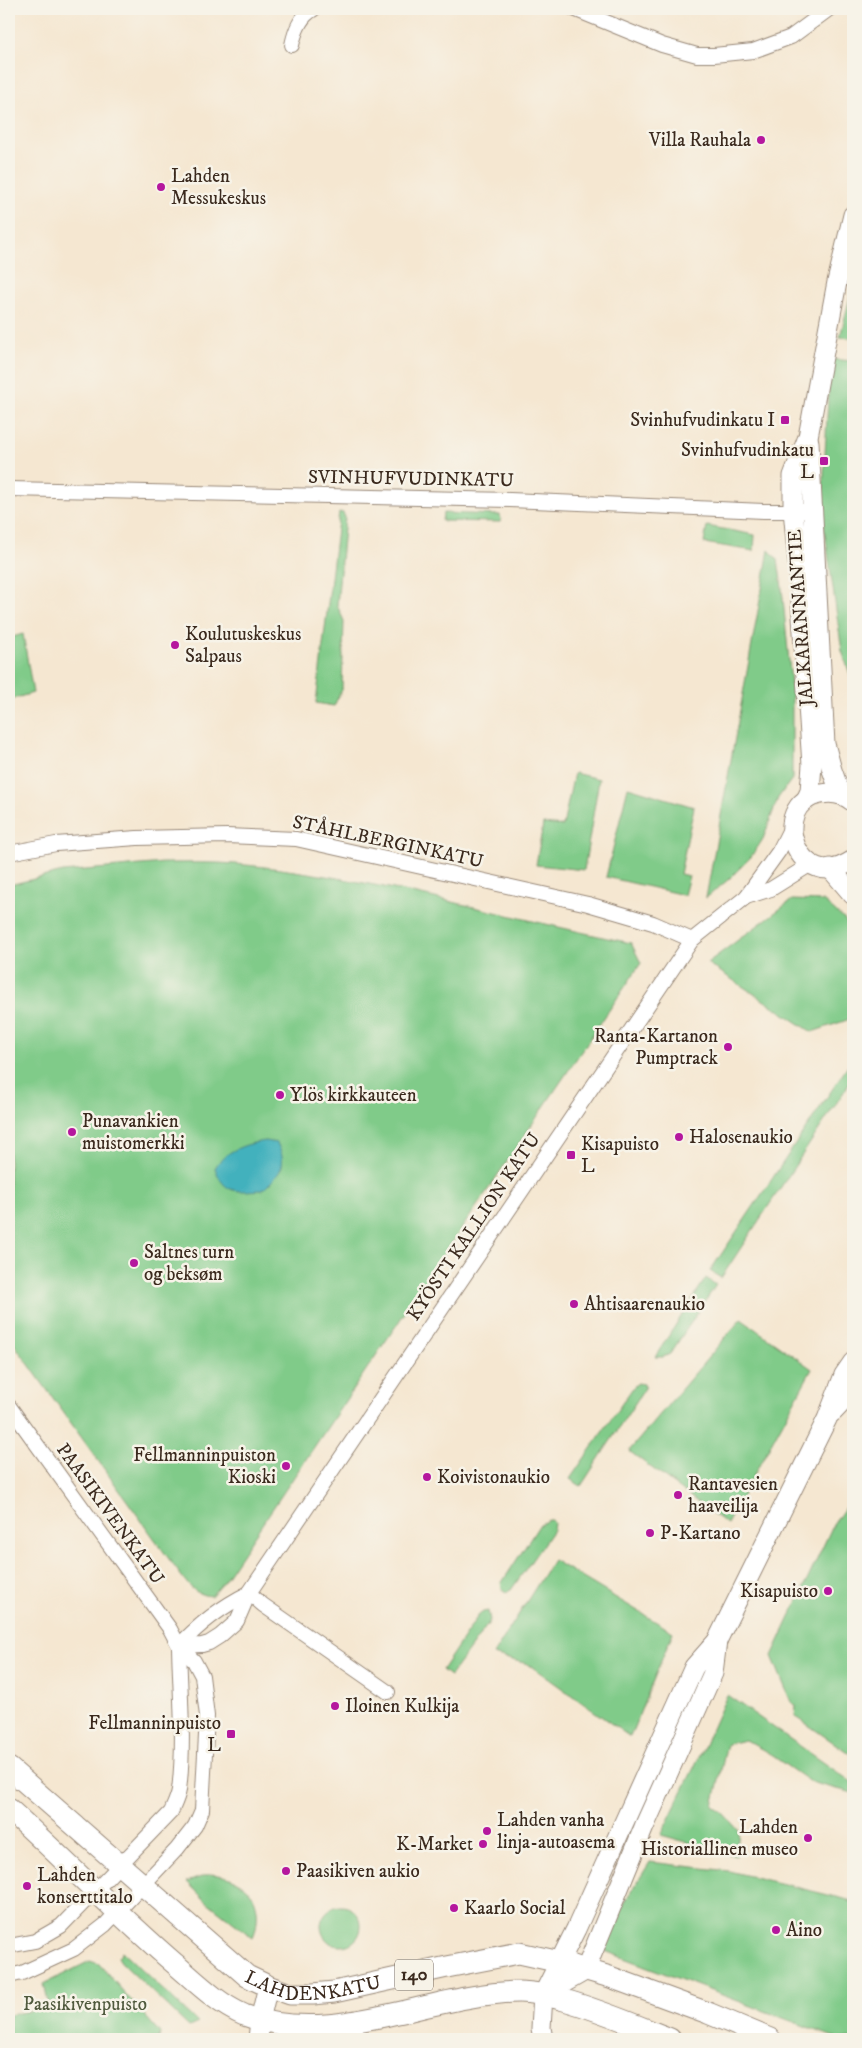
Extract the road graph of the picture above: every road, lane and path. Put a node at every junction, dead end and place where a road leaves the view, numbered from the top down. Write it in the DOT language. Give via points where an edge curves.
graph roads {
  1 [pos="314,9"];
  2 [pos="574,9"];
  3 [pos="828,9"];
  4 [pos="292,45"];
  5 [pos="853,215"];
  6 [pos="808,437"];
  7 [pos="9,489"];
  8 [pos="793,510"];
  9 [pos="813,511"];
  10 [pos="847,798"];
  11 [pos="806,800"];
  12 [pos="791,827"];
  13 [pos="9,853"];
  14 [pos="853,860"];
  15 [pos="811,864"];
  16 [pos="830,868"];
  17 [pos="853,895"];
  18 [pos="746,897"];
  19 [pos="692,940"];
  20 [pos="853,1362"];
  21 [pos="853,1391"];
  22 [pos="9,1406"];
  23 [pos="826,1419"];
  24 [pos="249,1593"];
  25 [pos="717,1641"];
  26 [pos="179,1646"];
  27 [pos="388,1692"];
  28 [pos="9,1768"];
  29 [pos="9,1809"];
  30 [pos="119,1865"];
  31 [pos="142,1885"];
  32 [pos="95,1892"];
  33 [pos="117,1913"];
  34 [pos="9,1946"];
  35 [pos="560,1962"];
  36 [pos="585,1971"];
  37 [pos="9,1976"];
  38 [pos="268,1986"];
  39 [pos="543,1995"];
  40 [pos="259,2030"];
  41 [pos="543,2039"];
  42 [pos="670,2039"];
  43 [pos="770,2039"];
  1 -- 4 [label="street" via="296,27"];
  2 -- 3 [label="street" via="662,45 697,55 753,51 791,37"];
  5 -- 6 [label="main road, JALKARANNANTIE"];
  6 -- 8 [label="main road, JALKARANNANTIE" via="793,476"];
  6 -- 9 [label="main road, JALKARANNANTIE"];
  7 -- 8 [label="street, SVINHUFVUDINKATU"];
  8 -- 9 [label="street, SVINHUFVUDINKATU"];
  8 -- 11 [label="main road, JALKARANNANTIE" via="812,765"];
  9 -- 10 [label="main road, JALKARANNANTIE" via="825,744 832,770"];
  10 -- 11 [label="main road" via="829,793"];
  11 -- 12 [label="main road, JALKARANNANTIE" via="796,812"];
  12 -- 15 [label="main road" via="796,849"];
  12 -- 18 [label="street, KYÖSTI KALLION KATU" via="776,856"];
  13 -- 19 [label="street, STÅHLBERGINKATU" via="56,844 137,838 227,836 296,839 588,904 653,923"];
  14 -- 16 [label="main road"];
  15 -- 16 [label="main road"];
  15 -- 18 [label="street, KYÖSTI KALLION KATU" via="771,889"];
  16 -- 17 [label="main road"];
  18 -- 19 [label="street, KYÖSTI KALLION KATU"];
  19 -- 24 [label="street, KYÖSTI KALLION KATU"];
  20 -- 23 [label="main road" via="844,1375"];
  21 -- 23 [label="main road"];
  22 -- 26 [label="street, PAASIKIVENKATU"];
  23 -- 25 [label="main road"];
  24 -- 26 [label="street, KYÖSTI KALLION KATU" via="230,1602 198,1626"];
  24 -- 26 [label="street, KYÖSTI KALLION KATU" via="237,1621 220,1636 202,1645"];
  24 -- 27 [label="street"];
  25 -- 35 [label="main road" via="694,1667"];
  25 -- 36 [label="main road" via="713,1673 644,1827"];
  26 -- 30 [label="street, PAASIKIVENKATU" via="179,1792 171,1812"];
  26 -- 31 [label="street, PAASIKIVENKATU" via="194,1661 202,1676 207,1716 202,1810 195,1826 177,1849"];
  28 -- 30 [label="main road, 140"];
  29 -- 32 [label="main road"];
  30 -- 31 [label="main road, LAHDENKATU / 140"];
  30 -- 32 [label="street, PAASIKIVENKATU"];
  31 -- 33 [label="street, PAASIKIVENKATU"];
  31 -- 38 [label="main road, LAHDENKATU / 140" via="247,1976"];
  32 -- 33 [label="main road"];
  32 -- 34 [label="street, PAASIKIVENKATU" via="48,1935"];
  33 -- 37 [label="street, PAASIKIVENKATU" via="74,1949"];
  33 -- 40 [label="main road, LAHDENKATU" via="183,1971"];
  35 -- 36 [label="main road, LAHDENKATU / 140"];
  35 -- 38 [label="main road, LAHDENKATU / 140" via="520,1954 334,1992 290,1994"];
  35 -- 39 [label="main road"];
  36 -- 39 [label="main road"];
  36 -- 43 [label="main road, LAHDENKATU / 140" via="708,2013"];
  38 -- 40 [label="main road"];
  39 -- 40 [label="main road, LAHDENKATU / 140" via="520,1992 467,1999 353,2023 323,2027 288,2025"];
  39 -- 41 [label="main road"];
  39 -- 42 [label="main road, LAHDENKATU / 140" via="596,2009"];
}
